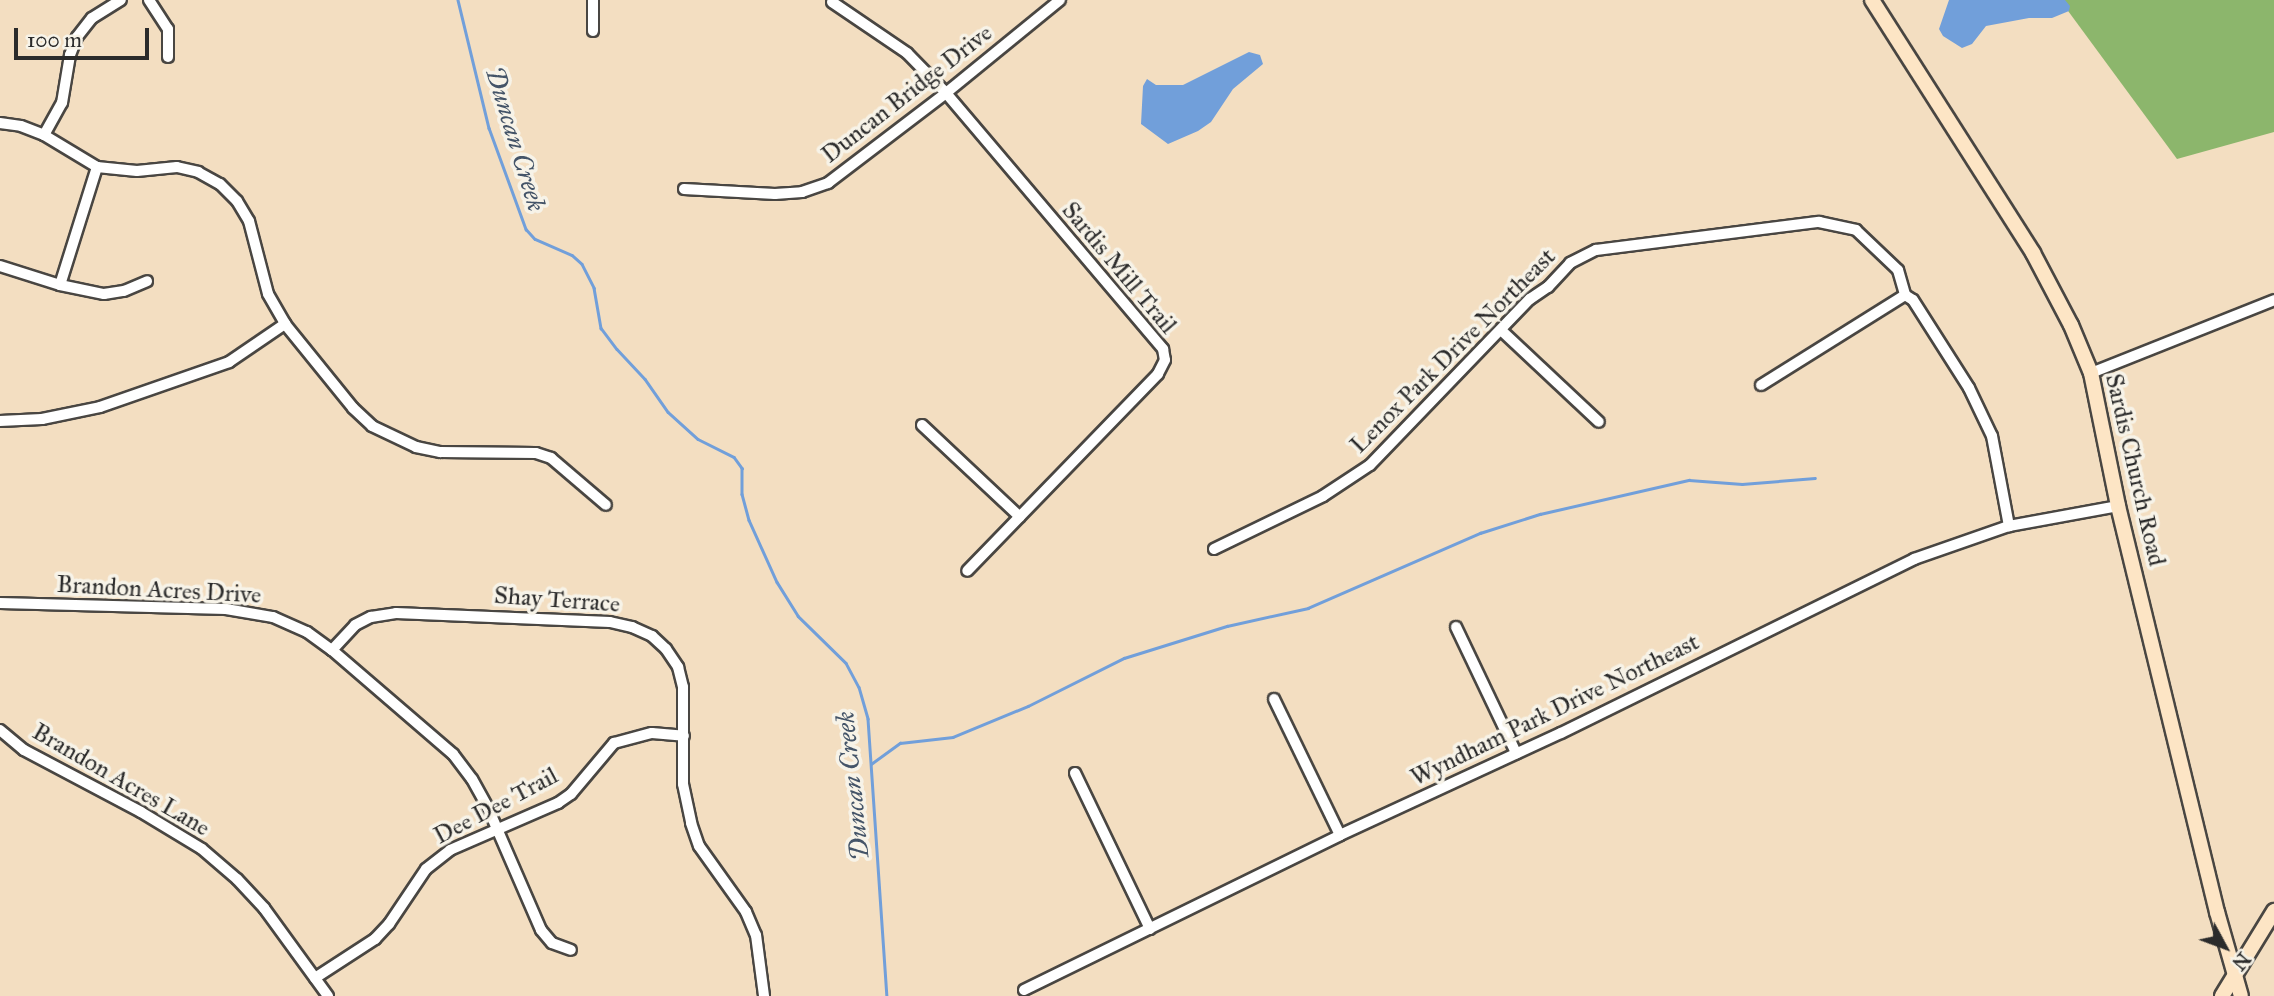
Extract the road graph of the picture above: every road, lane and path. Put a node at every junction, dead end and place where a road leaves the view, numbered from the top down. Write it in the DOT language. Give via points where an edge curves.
graph roads {
  1 [pos="121,0"];
  2 [pos="149,0"];
  3 [pos="593,0"];
  4 [pos="1060,0"];
  5 [pos="1872,0"];
  6 [pos="832,2"];
  7 [pos="593,31"];
  8 [pos="168,57"];
  9 [pos="946,93"];
  10 [pos="0,123"];
  11 [pos="44,135"];
  12 [pos="97,167"];
  13 [pos="684,189"];
  14 [pos="0,266"];
  15 [pos="147,281"];
  16 [pos="60,285"];
  17 [pos="1905,295"];
  18 [pos="2274,300"];
  19 [pos="285,324"];
  20 [pos="1501,330"];
  21 [pos="2091,373"];
  22 [pos="1761,385"];
  23 [pos="0,421"];
  24 [pos="1599,422"];
  25 [pos="922,425"];
  26 [pos="606,505"];
  27 [pos="2118,506"];
  28 [pos="1020,517"];
  29 [pos="2009,526"];
  30 [pos="1214,549"];
  31 [pos="967,571"];
  32 [pos="0,603"];
  33 [pos="1456,627"];
  34 [pos="332,649"];
  35 [pos="1274,699"];
  36 [pos="0,730"];
  37 [pos="684,736"];
  38 [pos="1516,753"];
  39 [pos="1075,773"];
  40 [pos="498,828"];
  41 [pos="1340,835"];
  42 [pos="2274,911"];
  43 [pos="1150,929"];
  44 [pos="571,950"];
  45 [pos="2236,974"];
  46 [pos="315,978"];
  47 [pos="1024,990"];
  48 [pos="328,996"];
  49 [pos="764,996"];
  50 [pos="2222,996"];
  51 [pos="2241,996"];
  1 -- 11 [label="street" via="92,18 77,37 62,103"];
  2 -- 8 [label="street" via="168,29"];
  3 -- 7 [label="street"];
  4 -- 9 [label="street, Duncan Bridge Drive"];
  5 -- 21 [label="street, Sardis Church Road" via="2033,253"];
  6 -- 9 [label="street, Sardis Mill Trail" via="907,53"];
  9 -- 13 [label="street, Duncan Bridge Drive" via="828,183 802,192 775,194"];
  9 -- 28 [label="street, Sardis Mill Trail" via="1157,338 1165,360 1158,374"];
  10 -- 11 [label="street"];
  11 -- 12 [label="street"];
  12 -- 16 [label="street"];
  12 -- 19 [label="street" via="137,171 177,167 220,184 249,221 268,294"];
  14 -- 16 [label="street"];
  15 -- 16 [label="street" via="104,294"];
  17 -- 20 [label="street, Lenox Park Drive Northeast" via="1898,270 1856,230 1819,222 1596,250 1570,263"];
  17 -- 22 [label="street"];
  17 -- 29 [label="street, Lenox Park Drive Northeast" via="1913,300 1969,388 1992,436"];
  18 -- 21 [label="street"];
  19 -- 23 [label="street" via="229,362 113,402 42,419"];
  19 -- 26 [label="street" via="372,426 416,447 440,452 536,453 551,458"];
  20 -- 24 [label="street"];
  20 -- 30 [label="street, Lenox Park Drive Northeast" via="1370,465 1323,496"];
  21 -- 27 [label="street, Sardis Church Road"];
  25 -- 28 [label="street"];
  27 -- 29 [label="street, Wyndham Park Drive Northeast"];
  27 -- 45 [label="street, Sardis Church Road"];
  28 -- 31 [label="street, Sardis Mill Trail"];
  29 -- 38 [label="street, Wyndham Park Drive Northeast" via="1914,558"];
  32 -- 34 [label="street, Brandon Acres Drive" via="226,610 273,617"];
  33 -- 38 [label="street"];
  34 -- 37 [label="street, Shay Terrace" via="355,625 396,613 632,626 652,636 678,667"];
  34 -- 40 [label="street, Brandon Acres Drive" via="453,754"];
  35 -- 41 [label="street"];
  36 -- 46 [label="street, Brandon Acres Lane" via="24,750 202,849 264,908"];
  37 -- 40 [label="street, Dee Dee Trail" via="652,733 614,743 571,794"];
  37 -- 49 [label="street, Shay Terrace" via="683,784 691,823 699,846 746,912 756,935"];
  38 -- 41 [label="street, Wyndham Park Drive Northeast"];
  39 -- 43 [label="street"];
  40 -- 44 [label="street, Brandon Acres Drive" via="541,930 552,943"];
  40 -- 46 [label="street, Dee Dee Trail" via="450,850 426,869 375,939"];
  41 -- 43 [label="street, Wyndham Park Drive Northeast"];
  42 -- 45 [label="street"];
  43 -- 47 [label="street, Wyndham Park Drive Northeast"];
  45 -- 50 [label="street"];
  45 -- 51 [label="street, Sardis Church Road"];
  46 -- 48 [label="street, Brandon Acres Lane"];
}
